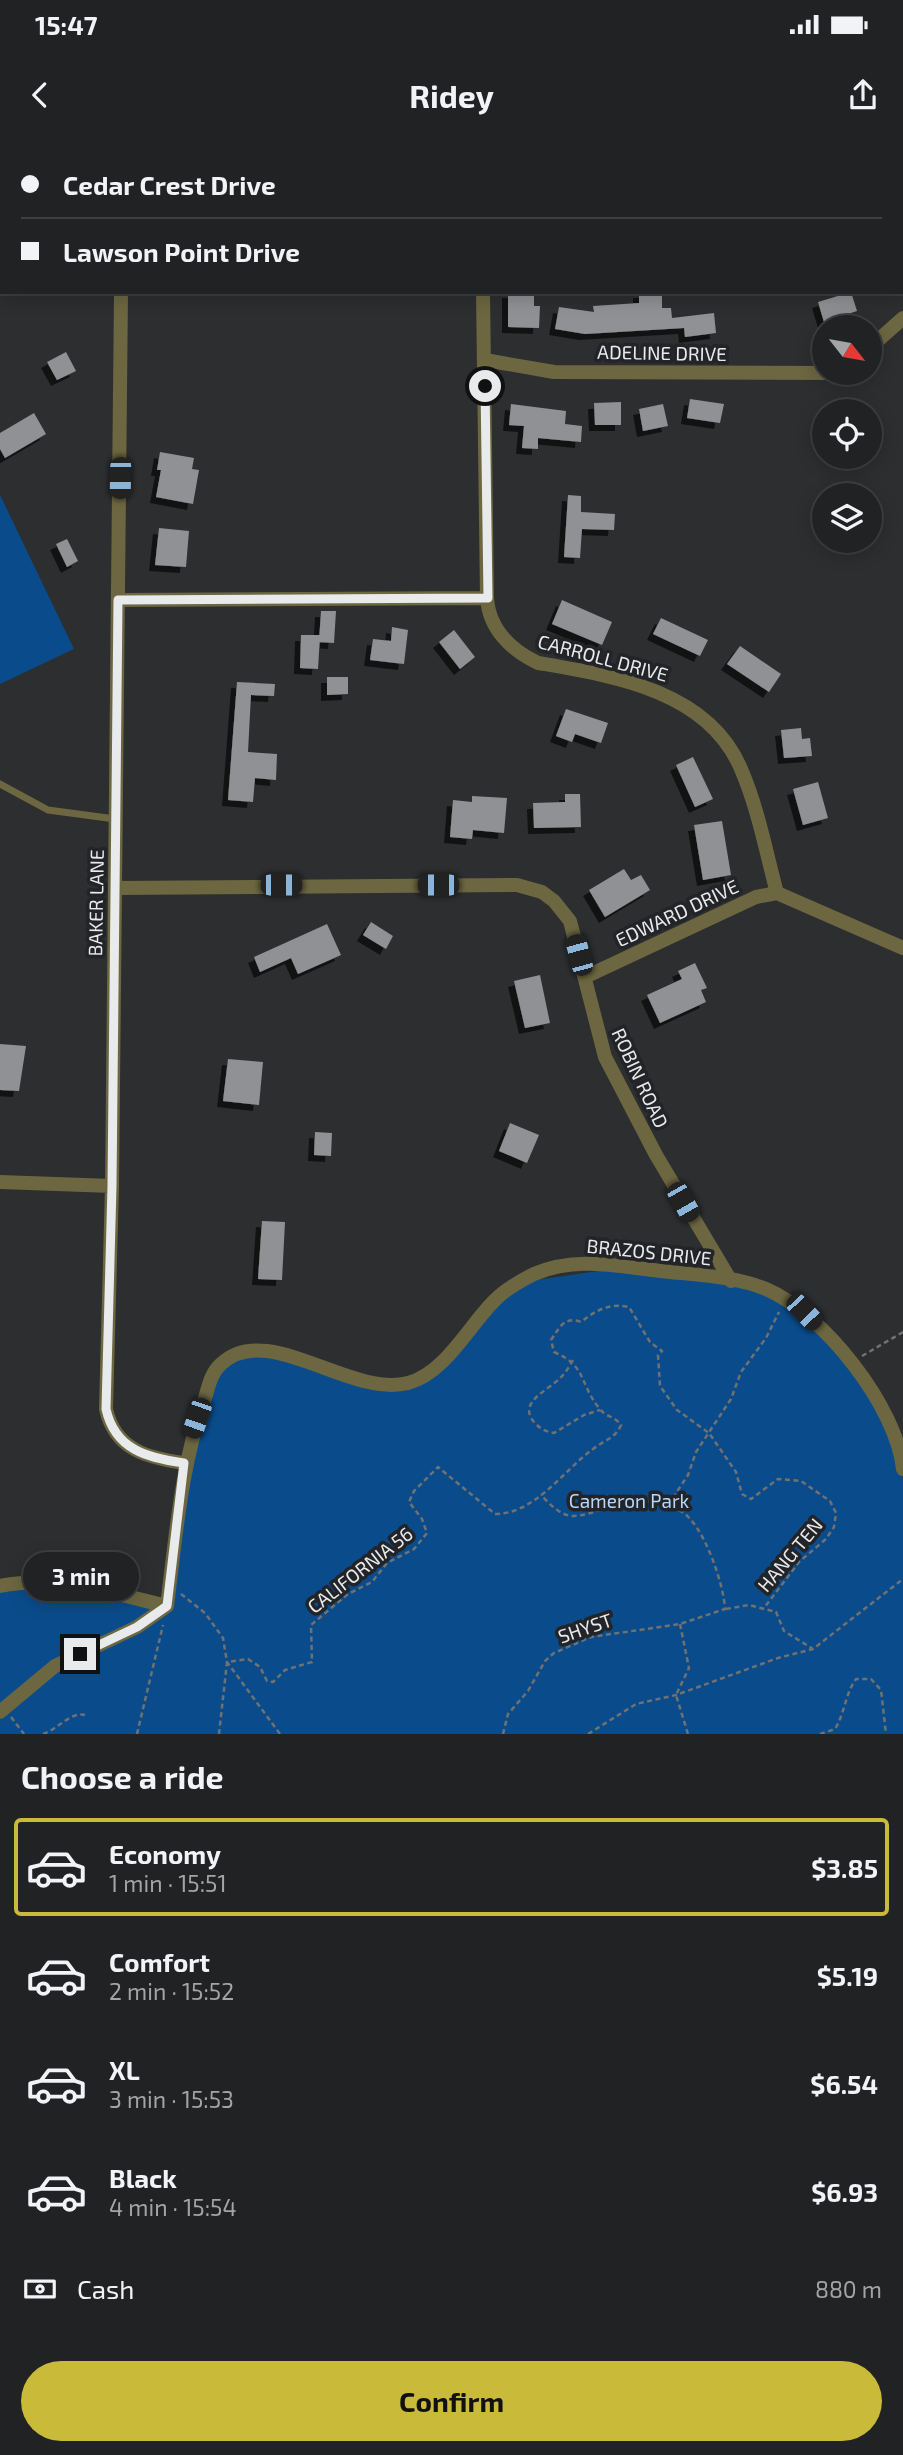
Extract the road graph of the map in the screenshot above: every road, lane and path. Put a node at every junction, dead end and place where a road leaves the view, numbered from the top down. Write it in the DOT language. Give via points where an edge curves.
graph roads {
  1 [pos="121,294"];
  2 [pos="484,294"];
  3 [pos="903,318"];
  4 [pos="882,336"];
  5 [pos="485,360"];
  6 [pos="812,373"];
  7 [pos="488,598"];
  8 [pos="118,600"];
  9 [pos="0,783"];
  10 [pos="116,819"];
  11 [pos="115,888"];
  12 [pos="777,893"];
  13 [pos="903,948"];
  14 [pos="585,977"];
  15 [pos="0,1182"];
  16 [pos="112,1186"];
  17 [pos="731,1281"];
  18 [pos="785,1298"];
  19 [pos="903,1332"];
  20 [pos="573,1360"];
  21 [pos="850,1363"];
  22 [pos="600,1410"];
  23 [pos="709,1433"];
  24 [pos="184,1463"];
  25 [pos="903,1469"];
  26 [pos="541,1494"];
  27 [pos="668,1505"];
  28 [pos="903,1579"];
  29 [pos="170,1583"];
  30 [pos="0,1586"];
  31 [pos="167,1606"];
  32 [pos="764,1608"];
  33 [pos="725,1609"];
  34 [pos="680,1624"];
  35 [pos="813,1648"];
  36 [pos="227,1662"];
  37 [pos="676,1695"];
  38 [pos="3,1710"];
  39 [pos="85,1716"];
  40 [pos="24,1734"];
  41 [pos="43,1734"];
  42 [pos="136,1734"];
  43 [pos="219,1734"];
  44 [pos="280,1734"];
  45 [pos="503,1734"];
  46 [pos="588,1734"];
  47 [pos="688,1734"];
  48 [pos="820,1734"];
  49 [pos="886,1734"];
  1 -- 8 [label="street, BAKER LANE"];
  2 -- 5 [label="street, CARROLL DRIVE"];
  3 -- 4 [label="street"];
  5 -- 6 [label="street, ADELINE DRIVE" via="554,372"];
  5 -- 7 [label="street, CARROLL DRIVE"];
  7 -- 8 [label="street"];
  7 -- 12 [label="street, CARROLL DRIVE" via="493,622 525,657 653,690 705,719 741,767"];
  8 -- 10 [label="street, BAKER LANE"];
  9 -- 10 [label="lane" via="48,810"];
  10 -- 11 [label="street, BAKER LANE"];
  11 -- 14 [label="street, ROBIN ROAD" via="529,887 563,910"];
  11 -- 16 [label="street, BAKER LANE"];
  12 -- 13 [label="street"];
  12 -- 14 [label="street, EDWARD DRIVE" via="756,897"];
  14 -- 17 [label="street, ROBIN ROAD" via="605,1057 656,1155"];
  15 -- 16 [label="street"];
  16 -- 24 [label="street, BAKER LANE" via="108,1419 135,1452"];
  17 -- 18 [label="street, BRAZOS DRIVE" via="765,1288"];
  17 -- 24 [label="street, BRAZOS DRIVE" via="606,1263 551,1268 504,1292 433,1372 407,1383 369,1384 269,1350 237,1353 214,1373"];
  18 -- 21 [label="street, BRAZOS DRIVE" via="804,1312"];
  18 -- 23 [label="path"];
  19 -- 21 [label="path"];
  20 -- 22 [label="path, HANG TEN"];
  20 -- 22 [label="path" via="558,1381 533,1400 530,1418 544,1431 554,1433"];
  20 -- 23 [label="path, HANG TEN" via="554,1352 551,1340 564,1321 581,1322 616,1304 629,1307 650,1342 662,1351 660,1386 677,1410"];
  21 -- 25 [label="street, BRAZOS DRIVE" via="884,1408 896,1434"];
  22 -- 26 [label="path, HANG TEN" via="617,1418 621,1425 617,1434 594,1447"];
  23 -- 27 [label="path"];
  23 -- 32 [label="path, HANG TEN" via="736,1472 742,1494 751,1499 778,1479 801,1481 830,1501 836,1513 826,1539 799,1562"];
  24 -- 29 [label="street, BRAZOS DRIVE"];
  26 -- 27 [label="path" via="552,1506 573,1516 640,1501"];
  26 -- 36 [label="path, CALIFORNIA 56" via="508,1514 495,1514 438,1467 409,1502 427,1534 414,1549 387,1563 372,1582 348,1594 311,1625 312,1662 285,1670 273,1682 248,1659"];
  27 -- 33 [label="path" via="692,1520 702,1537 724,1589"];
  28 -- 35 [label="path"];
  29 -- 31 [label="street, BRAZOS DRIVE"];
  29 -- 36 [label="path" via="205,1613 223,1638"];
  30 -- 31 [label="street" via="72,1583"];
  31 -- 38 [label="street" via="137,1627 55,1666"];
  31 -- 42 [label="path"];
  32 -- 33 [label="path"];
  32 -- 35 [label="path, HANG TEN" via="776,1612 784,1631"];
  33 -- 34 [label="path"];
  34 -- 37 [label="path" via="689,1668"];
  34 -- 45 [label="path, SHYST" via="612,1631 554,1653 508,1714"];
  35 -- 37 [label="path"];
  36 -- 43 [label="path"];
  36 -- 44 [label="path"];
  37 -- 46 [label="path" via="636,1704"];
  37 -- 47 [label="path"];
  38 -- 40 [label="path"];
  39 -- 41 [label="path" via="79,1713"];
  48 -- 49 [label="path" via="835,1729 848,1689 856,1679 871,1679 881,1690"];
}
